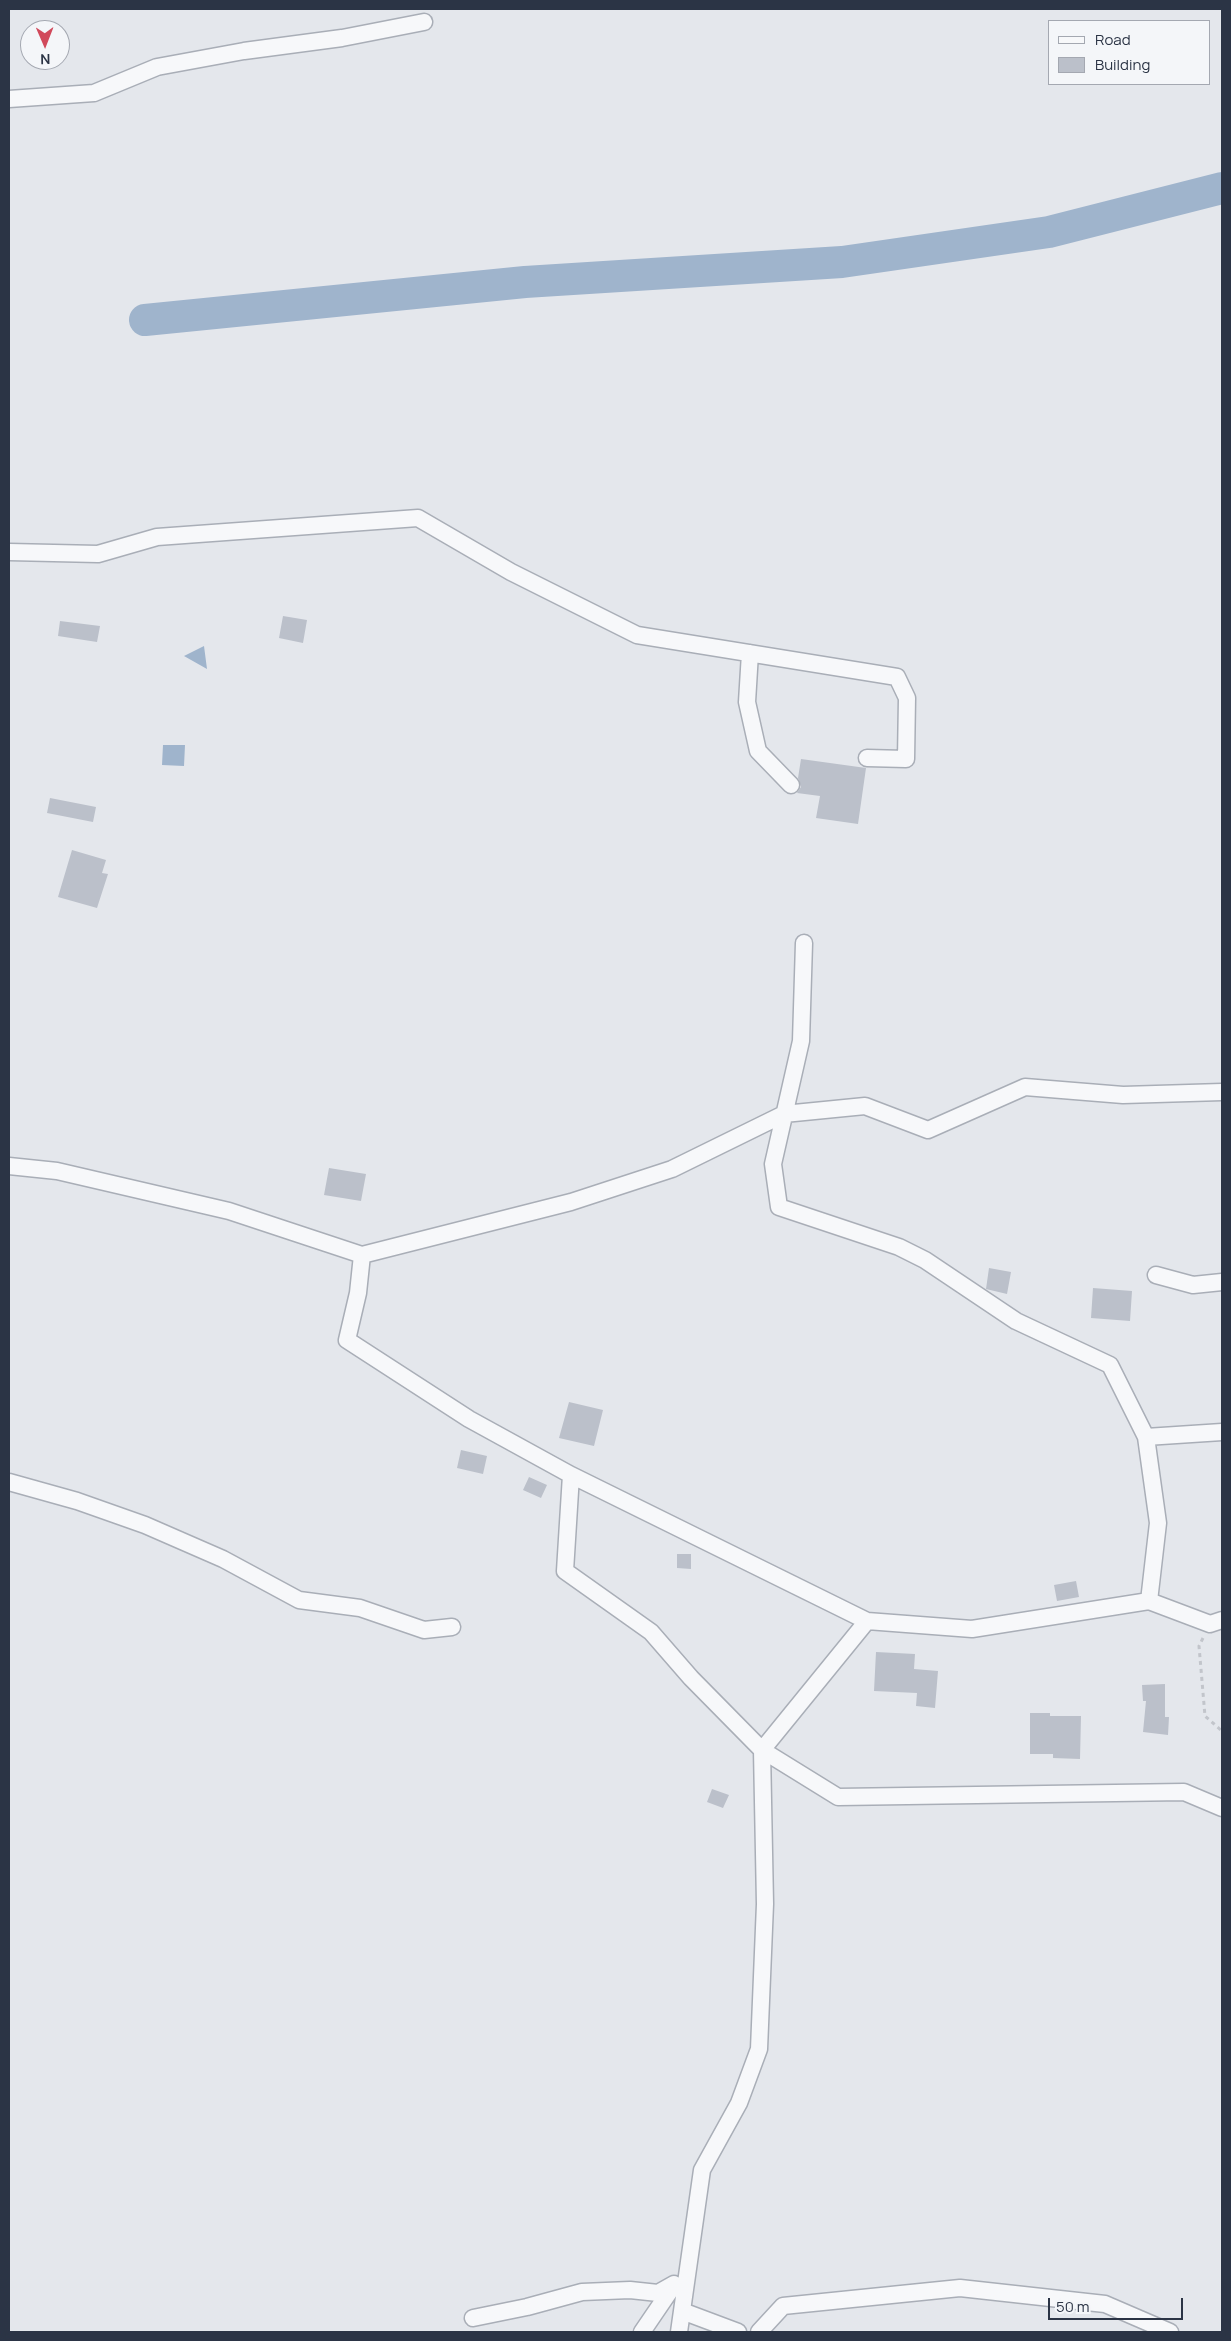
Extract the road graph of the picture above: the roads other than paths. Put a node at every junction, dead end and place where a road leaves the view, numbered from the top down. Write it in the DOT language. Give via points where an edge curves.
graph roads {
  1 [pos="424,22"];
  2 [pos="9,99"];
  3 [pos="9,552"];
  4 [pos="750,653"];
  5 [pos="867,758"];
  6 [pos="791,785"];
  7 [pos="804,943"];
  8 [pos="1222,1092"];
  9 [pos="784,1114"];
  10 [pos="9,1166"];
  11 [pos="362,1255"];
  12 [pos="1156,1275"];
  13 [pos="1222,1282"];
  14 [pos="1222,1432"];
  15 [pos="1146,1437"];
  16 [pos="571,1475"];
  17 [pos="9,1482"];
  18 [pos="1149,1601"];
  19 [pos="867,1621"];
  20 [pos="1216,1622"];
  21 [pos="452,1627"];
  22 [pos="762,1750"];
  23 [pos="1222,1808"];
  24 [pos="687,2268"];
  25 [pos="674,2284"];
  26 [pos="682,2311"];
  27 [pos="473,2318"];
  28 [pos="642,2332"];
  29 [pos="679,2332"];
  30 [pos="738,2332"];
  31 [pos="759,2332"];
  32 [pos="1170,2332"];
  1 -- 2 [label="street" via="157,67 94,94"];
  3 -- 4 [label="street" via="98,554 157,537 418,518 510,572 637,635"];
  4 -- 5 [label="street" via="896,676 907,698 906,759"];
  4 -- 6 [label="street" via="747,702 758,751"];
  7 -- 9 [label="street" via="801,1041"];
  8 -- 9 [label="street" via="1124,1095 1026,1087 928,1130 865,1106"];
  9 -- 11 [label="street" via="672,1169 571,1202"];
  9 -- 15 [label="street" via="773,1164 779,1207 899,1247 925,1260 1016,1321 1110,1365"];
  10 -- 11 [label="street" via="57,1171 229,1211"];
  11 -- 16 [label="street" via="358,1294 347,1340 469,1419"];
  12 -- 13 [label="street" via="1193,1286"];
  14 -- 15 [label="street"];
  15 -- 18 [label="street" via="1158,1524"];
  16 -- 19 [label="street"];
  16 -- 22 [label="street" via="565,1572 651,1632"];
  17 -- 21 [label="street" via="145,1525 223,1559 299,1600 360,1608 424,1630"];
  18 -- 19 [label="street" via="972,1629"];
  18 -- 20 [label="street"];
  19 -- 22 [label="street"];
  22 -- 23 [label="street" via="838,1797 1184,1792"];
  22 -- 24 [label="street" via="765,1904 759,2049 739,2103 702,2170"];
  24 -- 25 [label="street"];
  24 -- 26 [label="street"];
  25 -- 27 [label="street" via="658,2293 630,2290 582,2292"];
  25 -- 28 [label="street"];
  26 -- 29 [label="street"];
  26 -- 30 [label="street"];
  31 -- 32 [label="street" via="783,2306 960,2288 1105,2304"];
}
